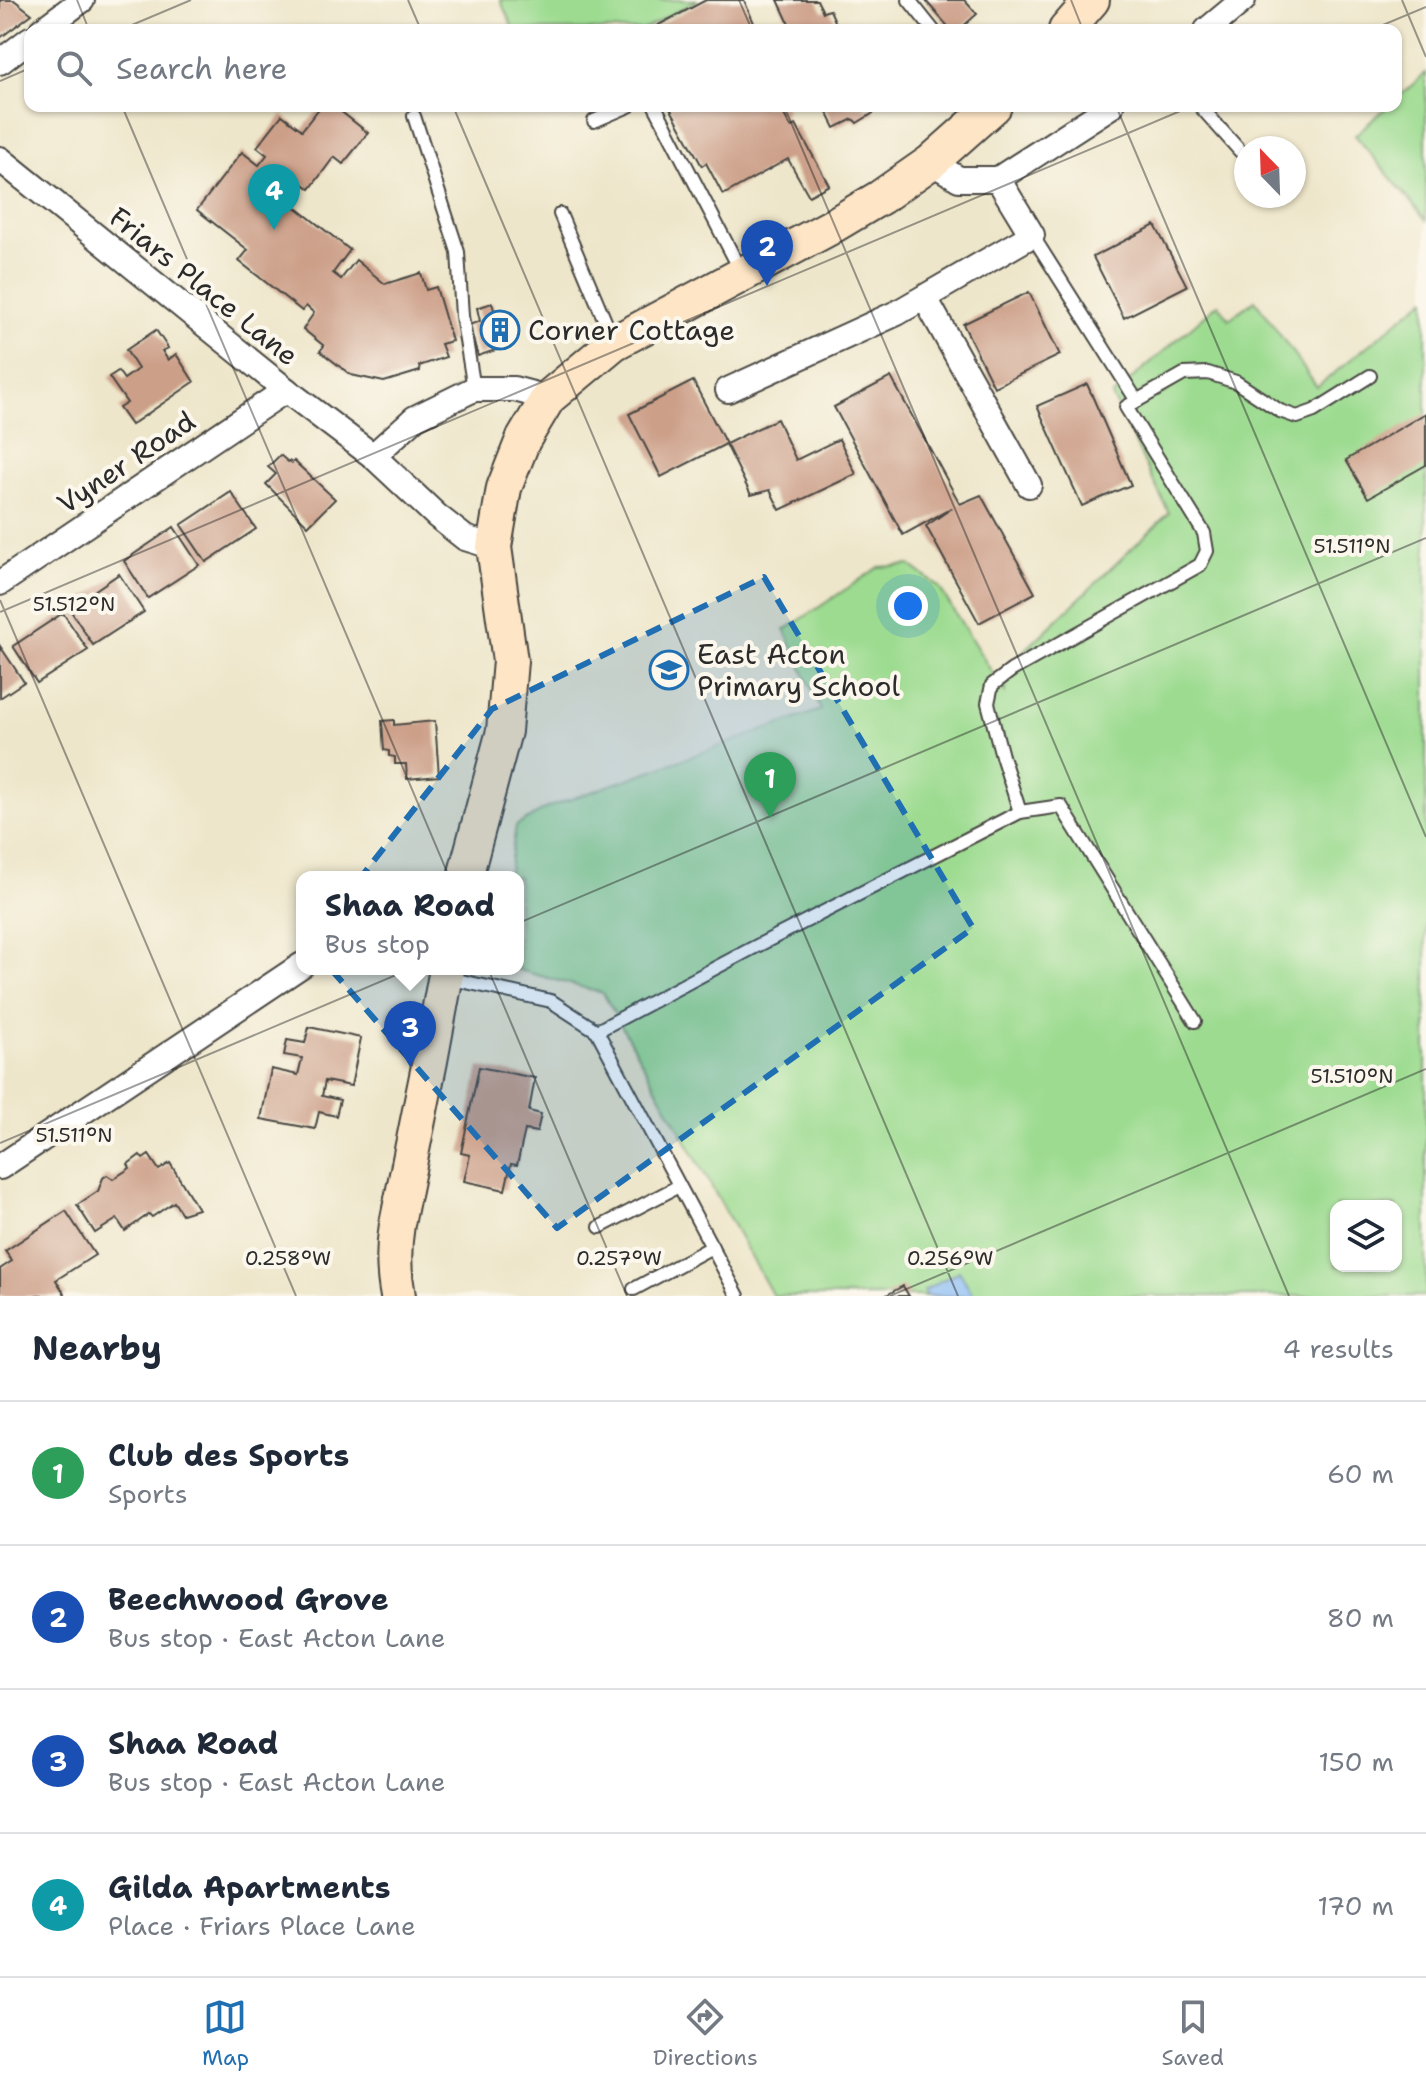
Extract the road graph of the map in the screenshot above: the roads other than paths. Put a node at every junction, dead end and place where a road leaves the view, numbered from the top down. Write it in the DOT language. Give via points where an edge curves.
graph roads {
  1 [pos="82,0"];
  2 [pos="909,0"];
  3 [pos="1092,0"];
  4 [pos="1243,0"];
  5 [pos="50,24"];
  6 [pos="928,24"];
  7 [pos="1071,24"];
  8 [pos="1214,24"];
  9 [pos="24,44"];
  10 [pos="0,62"];
  11 [pos="615,112"];
  12 [pos="658,112"];
  13 [pos="987,112"];
  14 [pos="1102,112"];
  15 [pos="1205,112"];
  16 [pos="414,116"];
  17 [pos="594,121"];
  18 [pos="1234,144"];
  19 [pos="0,159"];
  20 [pos="931,162"];
  21 [pos="998,179"];
  22 [pos="560,214"];
  23 [pos="1032,235"];
  24 [pos="742,274"];
  25 [pos="925,298"];
  26 [pos="614,343"];
  27 [pos="1370,376"];
  28 [pos="474,389"];
  29 [pos="286,390"];
  30 [pos="728,390"];
  31 [pos="548,398"];
  32 [pos="1137,401"];
  33 [pos="373,456"];
  34 [pos="1029,485"];
  35 [pos="494,547"];
  36 [pos="0,583"];
  37 [pos="1020,812"];
  38 [pos="467,871"];
  39 [pos="296,969"];
  40 [pos="446,975"];
  41 [pos="454,975"];
  42 [pos="1195,1021"];
  43 [pos="597,1031"];
  44 [pos="0,1167"];
  45 [pos="679,1186"];
  46 [pos="600,1227"];
  47 [pos="712,1247"];
  48 [pos="634,1289"];
  49 [pos="398,1296"];
  50 [pos="738,1296"];
  1 -- 5 [label="street"];
  2 -- 6 [label="lane"];
  3 -- 7 [label="street"];
  4 -- 8 [label="street"];
  9 -- 10 [label="street"];
  11 -- 17 [label="lane"];
  12 -- 24 [label="lane"];
  13 -- 20 [label="street"];
  14 -- 21 [label="street"];
  15 -- 18 [label="lane"];
  16 -- 28 [label="lane" via="458,252"];
  19 -- 29 [label="street, Friars Place Lane"];
  20 -- 21 [label="street" via="959,179"];
  20 -- 24 [label="street" via="829,228"];
  21 -- 23 [label="street"];
  22 -- 26 [label="lane"];
  23 -- 25 [label="street"];
  23 -- 32 [label="lane"];
  24 -- 26 [label="street"];
  25 -- 30 [label="street"];
  25 -- 34 [label="street"];
  26 -- 31 [label="street"];
  27 -- 32 [label="lane" via="1297,417 1236,382 1208,373 1184,374"];
  28 -- 31 [label="street" via="514,389"];
  28 -- 33 [label="street" via="415,418"];
  29 -- 33 [label="street, Friars Place Lane"];
  29 -- 36 [label="street, Vyner Road"];
  31 -- 35 [label="street" via="523,440 504,488"];
  32 -- 37 [label="lane" via="1126,407 1204,533 1207,551 1200,565 992,685 988,703"];
  33 -- 35 [label="street, Friars Place Lane" via="465,538"];
  35 -- 38 [label="street" via="510,661 504,731"];
  37 -- 42 [label="lane" via="1061,806"];
  37 -- 43 [label="lane"];
  39 -- 44 [label="street"];
  40 -- 49 [label="street" via="393,1249"];
  41 -- 43 [label="lane" via="551,1001"];
  43 -- 45 [label="lane"];
  45 -- 46 [label="lane"];
  45 -- 47 [label="lane"];
  47 -- 48 [label="lane"];
  47 -- 50 [label="lane"];
}
